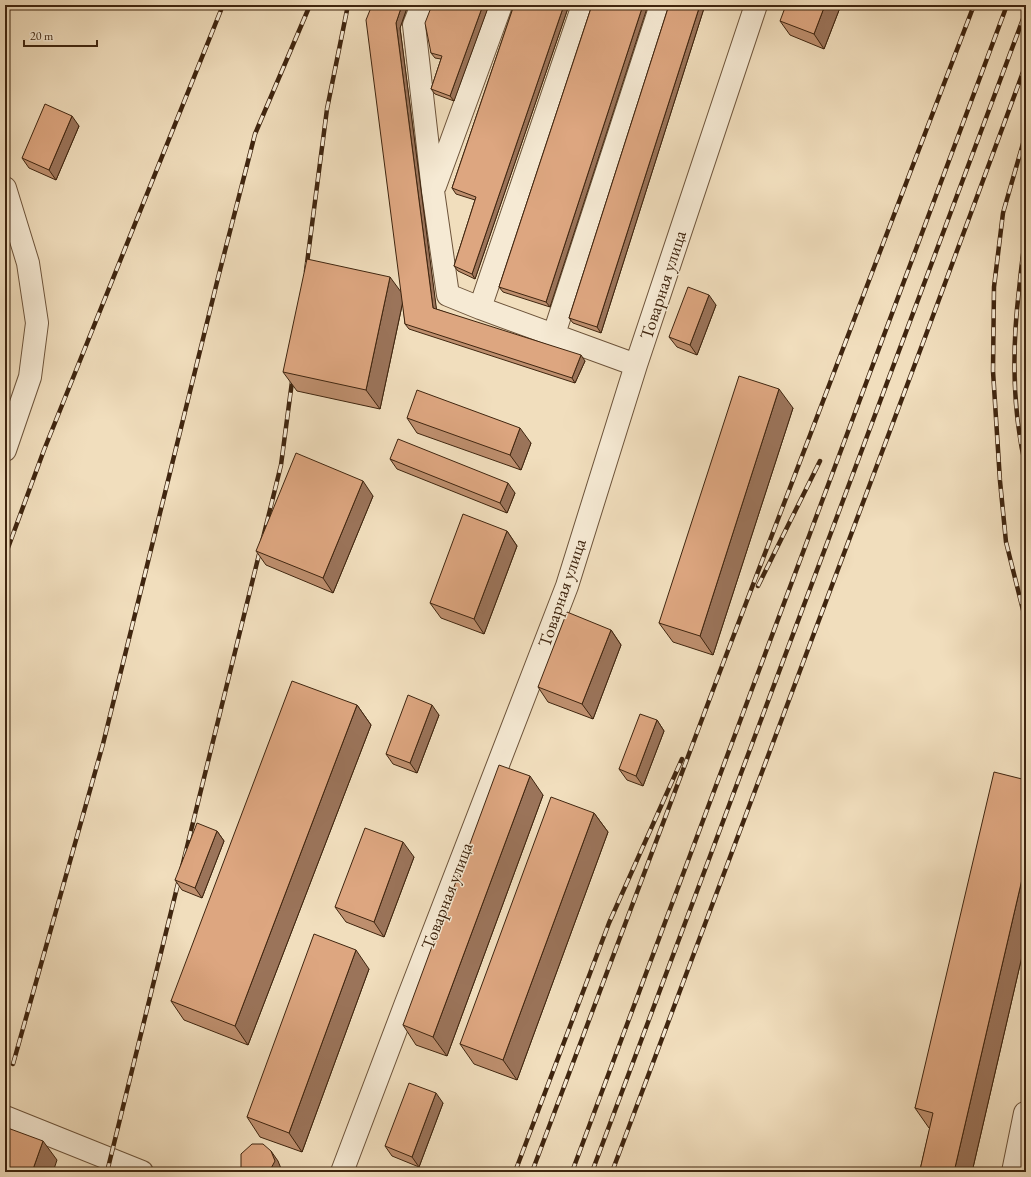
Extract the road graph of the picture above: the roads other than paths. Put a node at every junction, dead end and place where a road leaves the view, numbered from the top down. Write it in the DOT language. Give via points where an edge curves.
graph roads {
  1 [pos="422,5"];
  2 [pos="501,5"];
  3 [pos="583,5"];
  4 [pos="661,5"];
  5 [pos="756,5"];
  6 [pos="5,188"];
  7 [pos="434,191"];
  8 [pos="480,308"];
  9 [pos="554,334"];
  10 [pos="636,365"];
  11 [pos="5,450"];
  12 [pos="1026,1112"];
  13 [pos="5,1117"];
  14 [pos="142,1172"];
  15 [pos="342,1172"];
  16 [pos="1013,1172"];
  1 -- 7 [label="street" via="414,25"];
  2 -- 7 [label="street"];
  3 -- 8 [label="street"];
  4 -- 9 [label="street"];
  5 -- 10 [label="street, Товарная улица"];
  6 -- 11 [label="street" via="28,263 37,323 30,378"];
  7 -- 8 [label="street" via="448,295"];
  8 -- 9 [label="street"];
  9 -- 10 [label="street"];
  10 -- 15 [label="street, Товарная улица" via="566,586"];
  12 -- 16 [label="street"];
  13 -- 14 [label="street"];
}
